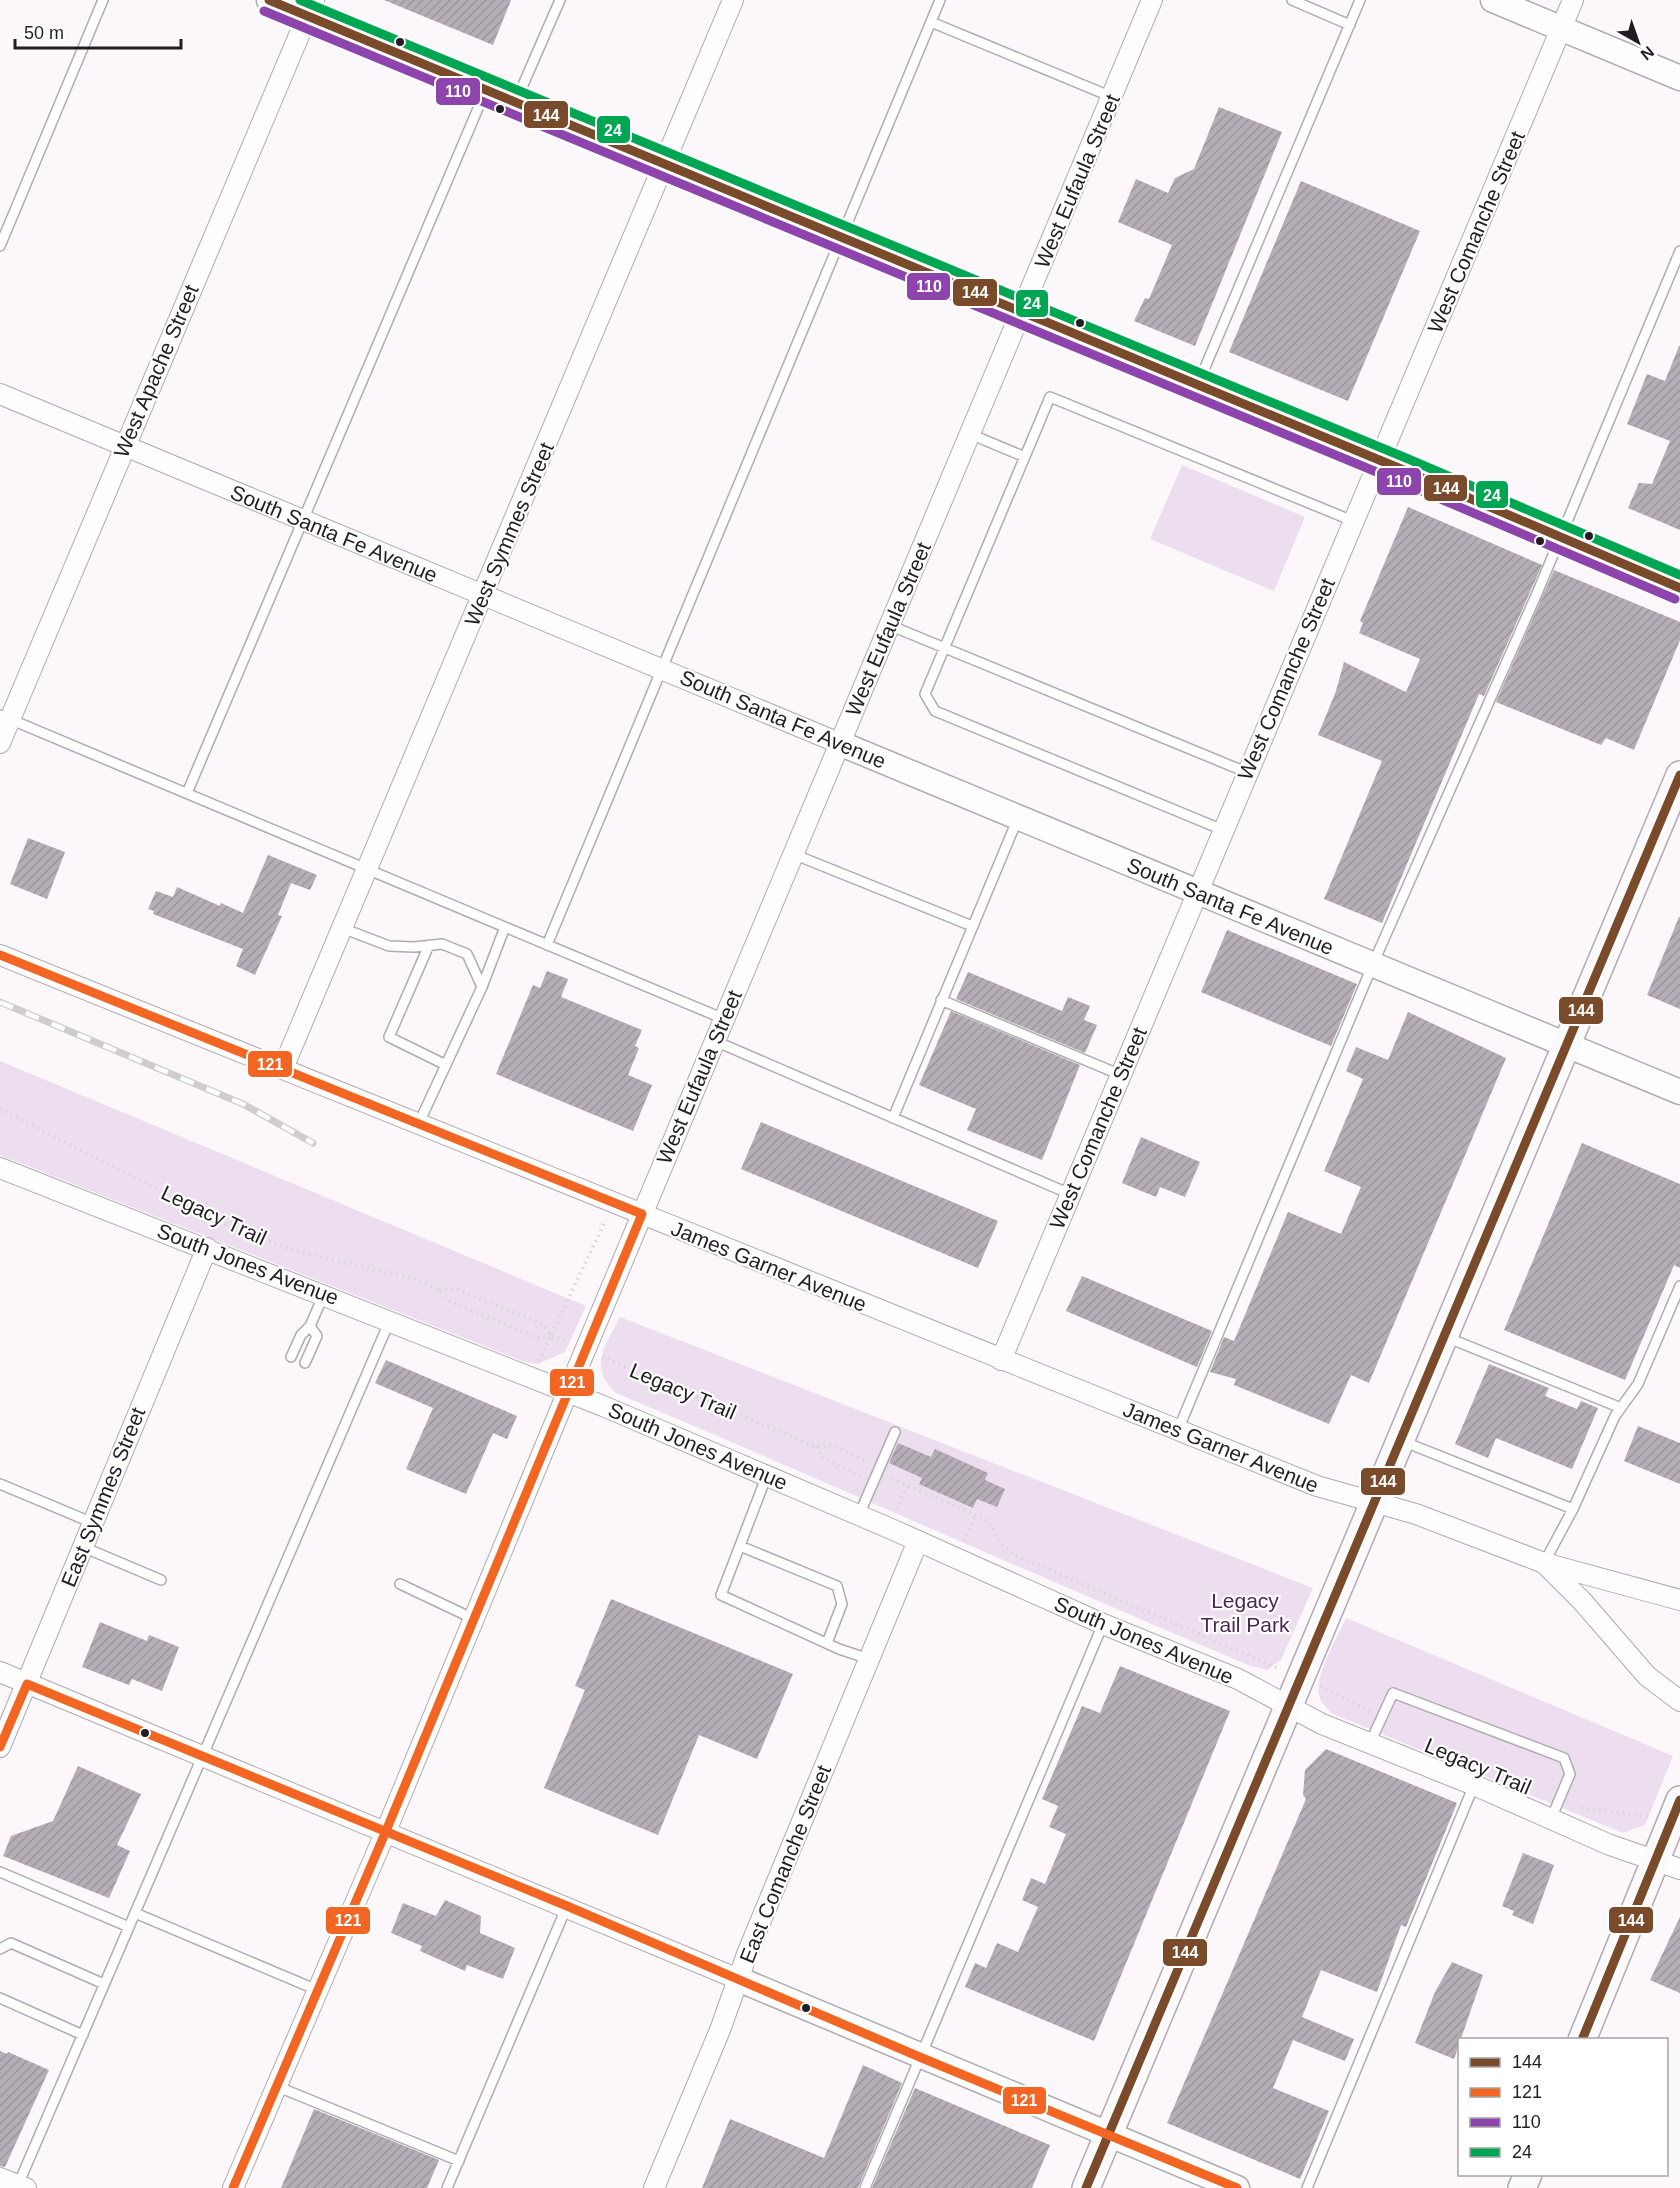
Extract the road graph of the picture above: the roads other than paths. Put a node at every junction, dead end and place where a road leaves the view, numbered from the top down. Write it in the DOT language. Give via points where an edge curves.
graph roads {
  1 [pos="103,0"];
  2 [pos="269,0"];
  3 [pos="560,0"];
  4 [pos="733,0"];
  5 [pos="940,0"];
  6 [pos="1152,0"];
  7 [pos="1292,0"];
  8 [pos="1360,0"];
  9 [pos="1494,0"];
  10 [pos="1573,0"];
  11 [pos="310,8"];
  12 [pos="931,22"];
  13 [pos="1350,25"];
  14 [pos="1561,28"];
  15 [pos="1680,78"];
  16 [pos="486,90"];
  17 [pos="1112,97"];
  18 [pos="516,101"];
  19 [pos="664,162"];
  20 [pos="5,222"];
  21 [pos="842,236"];
  22 [pos="0,246"];
  23 [pos="1680,251"];
  24 [pos="1022,312"];
  25 [pos="1198,384"];
  26 [pos="0,394"];
  27 [pos="970,434"];
  28 [pos="125,446"];
  29 [pos="1025,457"];
  30 [pos="1379,459"];
  31 [pos="304,520"];
  32 [pos="1353,521"];
  33 [pos="1560,537"];
  34 [pos="1680,588"];
  35 [pos="484,593"];
  36 [pos="890,625"];
  37 [pos="944,648"];
  38 [pos="662,668"];
  39 [pos="3,730"];
  40 [pos="840,743"];
  41 [pos="1246,772"];
  42 [pos="1680,775"];
  43 [pos="188,793"];
  44 [pos="1018,818"];
  45 [pos="1223,830"];
  46 [pos="793,854"];
  47 [pos="368,868"];
  48 [pos="1197,892"];
  49 [pos="972,926"];
  50 [pos="505,927"];
  51 [pos="342,928"];
  52 [pos="429,945"];
  53 [pos="547,945"];
  54 [pos="0,955"];
  55 [pos="1373,964"];
  56 [pos="482,987"];
  57 [pos="941,1000"];
  58 [pos="724,1019"];
  59 [pos="715,1041"];
  60 [pos="1565,1046"];
  61 [pos="446,1065"];
  62 [pos="283,1068"];
  63 [pos="1121,1075"];
  64 [pos="1680,1092"];
  65 [pos="893,1118"];
  66 [pos="418,1125"];
  67 [pos="0,1168"];
  68 [pos="1070,1194"];
  69 [pos="642,1214"];
  70 [pos="207,1248"];
  71 [pos="1680,1286"];
  72 [pos="324,1294"];
  73 [pos="390,1320"];
  74 [pos="310,1326"];
  75 [pos="1444,1336"];
  76 [pos="291,1357"];
  77 [pos="1001,1360"];
  78 [pos="305,1363"];
  79 [pos="568,1391"];
  80 [pos="1621,1408"];
  81 [pos="1178,1430"];
  82 [pos="894,1432"];
  83 [pos="1400,1440"];
  84 [pos="767,1475"];
  85 [pos="0,1484"];
  86 [pos="1374,1502"];
  87 [pos="1573,1509"];
  88 [pos="859,1515"];
  89 [pos="93,1523"];
  90 [pos="918,1541"];
  91 [pos="740,1546"];
  92 [pos="83,1547"];
  93 [pos="1544,1563"];
  94 [pos="161,1580"];
  95 [pos="400,1584"];
  96 [pos="1680,1600"];
  97 [pos="474,1619"];
  98 [pos="1103,1624"];
  99 [pos="826,1643"];
  100 [pos="868,1659"];
  101 [pos="0,1672"];
  102 [pos="27,1684"];
  103 [pos="1680,1701"];
  104 [pos="1288,1705"];
  105 [pos="1370,1743"];
  106 [pos="0,1747"];
  107 [pos="202,1756"];
  108 [pos="1474,1785"];
  109 [pos="1680,1800"];
  110 [pos="1551,1819"];
  111 [pos="386,1832"];
  112 [pos="1654,1860"];
  113 [pos="1680,1869"];
  114 [pos="0,1872"];
  115 [pos="567,1906"];
  116 [pos="135,1913"];
  117 [pos="129,1927"];
  118 [pos="0,1949"];
  119 [pos="738,1979"];
  120 [pos="104,1984"];
  121 [pos="317,1990"];
  122 [pos="0,1998"];
  123 [pos="82,2035"];
  124 [pos="1583,2038"];
  125 [pos="922,2058"];
  126 [pos="276,2086"];
  127 [pos="1109,2134"];
  128 [pos="459,2161"];
  129 [pos="14,2184"];
  130 [pos="233,2188"];
  131 [pos="447,2188"];
  132 [pos="654,2188"];
  133 [pos="865,2188"];
  134 [pos="1086,2188"];
  135 [pos="1237,2188"];
  136 [pos="1307,2188"];
  1 -- 20 [label="lane"];
  2 -- 11 [label="street"];
  3 -- 18 [label="lane"];
  4 -- 19 [label="street, West Symmes Street"];
  5 -- 12 [label="lane"];
  6 -- 17 [label="street, West Eufaula Street"];
  7 -- 13 [label="lane"];
  8 -- 13 [label="lane"];
  9 -- 14 [label="street"];
  10 -- 14 [label="street, West Comanche Street"];
  11 -- 16 [label="street"];
  11 -- 28 [label="street, West Apache Street"];
  12 -- 17 [label="lane"];
  12 -- 21 [label="lane"];
  13 -- 25 [label="lane"];
  14 -- 15 [label="street"];
  14 -- 30 [label="street, West Comanche Street"];
  16 -- 18 [label="street"];
  16 -- 31 [label="lane"];
  17 -- 24 [label="street, West Eufaula Street"];
  18 -- 19 [label="street"];
  19 -- 21 [label="street"];
  19 -- 35 [label="street, West Symmes Street"];
  20 -- 22 [label="lane"];
  21 -- 24 [label="street"];
  21 -- 38 [label="lane"];
  23 -- 33 [label="lane"];
  24 -- 25 [label="street"];
  24 -- 27 [label="street, West Eufaula Street"];
  25 -- 30 [label="street"];
  26 -- 28 [label="street, South Santa Fe Avenue"];
  27 -- 29 [label="lane"];
  27 -- 36 [label="street, West Eufaula Street"];
  28 -- 31 [label="street, South Santa Fe Avenue"];
  28 -- 39 [label="street, West Apache Street"];
  29 -- 32 [label="lane" via="1050,397"];
  29 -- 37 [label="lane"];
  30 -- 32 [label="street, West Comanche Street"];
  30 -- 33 [label="street"];
  31 -- 35 [label="street, South Santa Fe Avenue"];
  31 -- 43 [label="lane"];
  32 -- 41 [label="street, West Comanche Street"];
  33 -- 34 [label="street"];
  33 -- 55 [label="lane"];
  35 -- 38 [label="street, South Santa Fe Avenue"];
  35 -- 47 [label="street, West Symmes Street"];
  36 -- 37 [label="lane"];
  36 -- 40 [label="street, West Eufaula Street"];
  37 -- 41 [label="lane"];
  37 -- 45 [label="lane" via="925,694 935,711"];
  38 -- 40 [label="street, South Santa Fe Avenue"];
  38 -- 53 [label="lane"];
  39 -- 43 [label="lane"];
  40 -- 44 [label="street, South Santa Fe Avenue"];
  40 -- 46 [label="street, West Eufaula Street"];
  41 -- 45 [label="street, West Comanche Street"];
  42 -- 60 [label="main road"];
  43 -- 47 [label="lane"];
  44 -- 48 [label="street, South Santa Fe Avenue"];
  44 -- 49 [label="lane"];
  45 -- 48 [label="street, West Comanche Street"];
  46 -- 49 [label="lane"];
  46 -- 58 [label="street, West Eufaula Street"];
  47 -- 50 [label="lane"];
  47 -- 51 [label="street, West Symmes Street"];
  48 -- 55 [label="street, South Santa Fe Avenue"];
  48 -- 63 [label="street, West Comanche Street"];
  49 -- 57 [label="lane"];
  50 -- 53 [label="lane"];
  50 -- 56 [label="lane"];
  51 -- 52 [label="lane" via="388,946"];
  51 -- 62 [label="street, West Symmes Street"];
  52 -- 56 [label="lane" via="442,944 467,954"];
  52 -- 61 [label="lane" via="389,1037"];
  53 -- 58 [label="lane"];
  54 -- 62 [label="street, James Garner Avenue"];
  55 -- 60 [label="street, South Santa Fe Avenue"];
  55 -- 81 [label="lane"];
  56 -- 61 [label="lane"];
  57 -- 63 [label="lane"];
  57 -- 65 [label="lane"];
  58 -- 59 [label="street, West Eufaula Street"];
  59 -- 65 [label="lane"];
  59 -- 69 [label="street, West Eufaula Street"];
  60 -- 64 [label="street, South Santa Fe Avenue"];
  60 -- 75 [label="main road"];
  61 -- 66 [label="lane"];
  62 -- 66 [label="street, James Garner Avenue"];
  63 -- 68 [label="street, West Comanche Street"];
  65 -- 68 [label="lane"];
  66 -- 69 [label="street, James Garner Avenue"];
  67 -- 70 [label="street, South Jones Avenue"];
  68 -- 77 [label="street, West Comanche Street"];
  69 -- 77 [label="street, James Garner Avenue"];
  69 -- 79 [label="street, West Eufaula Street"];
  70 -- 72 [label="street, South Jones Avenue"];
  70 -- 89 [label="street, East Symmes Street"];
  71 -- 80 [label="lane" via="1638,1384"];
  72 -- 73 [label="street, South Jones Avenue"];
  72 -- 74 [label="lane"];
  73 -- 79 [label="street, South Jones Avenue"];
  73 -- 107 [label="lane"];
  74 -- 76 [label="lane"];
  74 -- 78 [label="lane" via="317,1336"];
  75 -- 80 [label="lane"];
  75 -- 83 [label="main road"];
  77 -- 81 [label="street, James Garner Avenue"];
  79 -- 84 [label="street, South Jones Avenue"];
  79 -- 97 [label="street, West Eufaula Street"];
  80 -- 87 [label="lane"];
  81 -- 86 [label="street, James Garner Avenue" via="1317,1486"];
  82 -- 88 [label="lane"];
  83 -- 86 [label="main road"];
  83 -- 87 [label="lane"];
  84 -- 88 [label="street, South Jones Avenue"];
  84 -- 91 [label="lane"];
  85 -- 89 [label="lane"];
  86 -- 93 [label="street, James Garner Avenue"];
  86 -- 104 [label="main road"];
  87 -- 93 [label="lane"];
  88 -- 90 [label="street, South Jones Avenue"];
  89 -- 92 [label="street, East Symmes Street"];
  90 -- 98 [label="street, South Jones Avenue"];
  90 -- 100 [label="street, East Comanche Street"];
  91 -- 99 [label="lane" via="837,1586 842,1604"];
  91 -- 99 [label="lane" via="721,1595"];
  92 -- 94 [label="lane"];
  92 -- 102 [label="street, East Symmes Street"];
  93 -- 96 [label="street, James Garner Avenue"];
  93 -- 103 [label="street, James Garner Avenue" via="1582,1600 1647,1676"];
  95 -- 97 [label="lane"];
  97 -- 111 [label="street, West Eufaula Street"];
  98 -- 104 [label="street, South Jones Avenue" via="1238,1679"];
  98 -- 125 [label="lane"];
  99 -- 100 [label="lane"];
  100 -- 119 [label="street, East Comanche Street"];
  101 -- 102 [label="street"];
  102 -- 106 [label="street, East Symmes Street"];
  102 -- 107 [label="street"];
  104 -- 105 [label="street, South Jones Avenue"];
  104 -- 127 [label="main road"];
  105 -- 108 [label="street, South Jones Avenue"];
  105 -- 110 [label="lane" via="1393,1693 1564,1758 1570,1774"];
  107 -- 111 [label="street"];
  107 -- 116 [label="lane"];
  108 -- 110 [label="street, South Jones Avenue"];
  108 -- 136 [label="lane"];
  109 -- 112 [label="main road"];
  110 -- 112 [label="street, South Jones Avenue"];
  111 -- 115 [label="street"];
  111 -- 121 [label="street, West Eufaula Street"];
  112 -- 113 [label="street, South Jones Avenue"];
  112 -- 124 [label="main road"];
  114 -- 117 [label="lane"];
  115 -- 119 [label="street"];
  115 -- 128 [label="lane"];
  116 -- 117 [label="lane"];
  116 -- 121 [label="lane"];
  117 -- 120 [label="lane"];
  118 -- 120 [label="lane" via="11,1943"];
  119 -- 125 [label="street"];
  119 -- 132 [label="street, East Comanche Street"];
  120 -- 123 [label="lane"];
  121 -- 126 [label="street, West Eufaula Street"];
  122 -- 123 [label="lane"];
  123 -- 129 [label="lane"];
  125 -- 127 [label="street"];
  125 -- 133 [label="lane"];
  126 -- 128 [label="lane"];
  126 -- 130 [label="street, West Eufaula Street"];
  127 -- 134 [label="main road"];
  127 -- 135 [label="street"];
  128 -- 131 [label="lane"];
}
